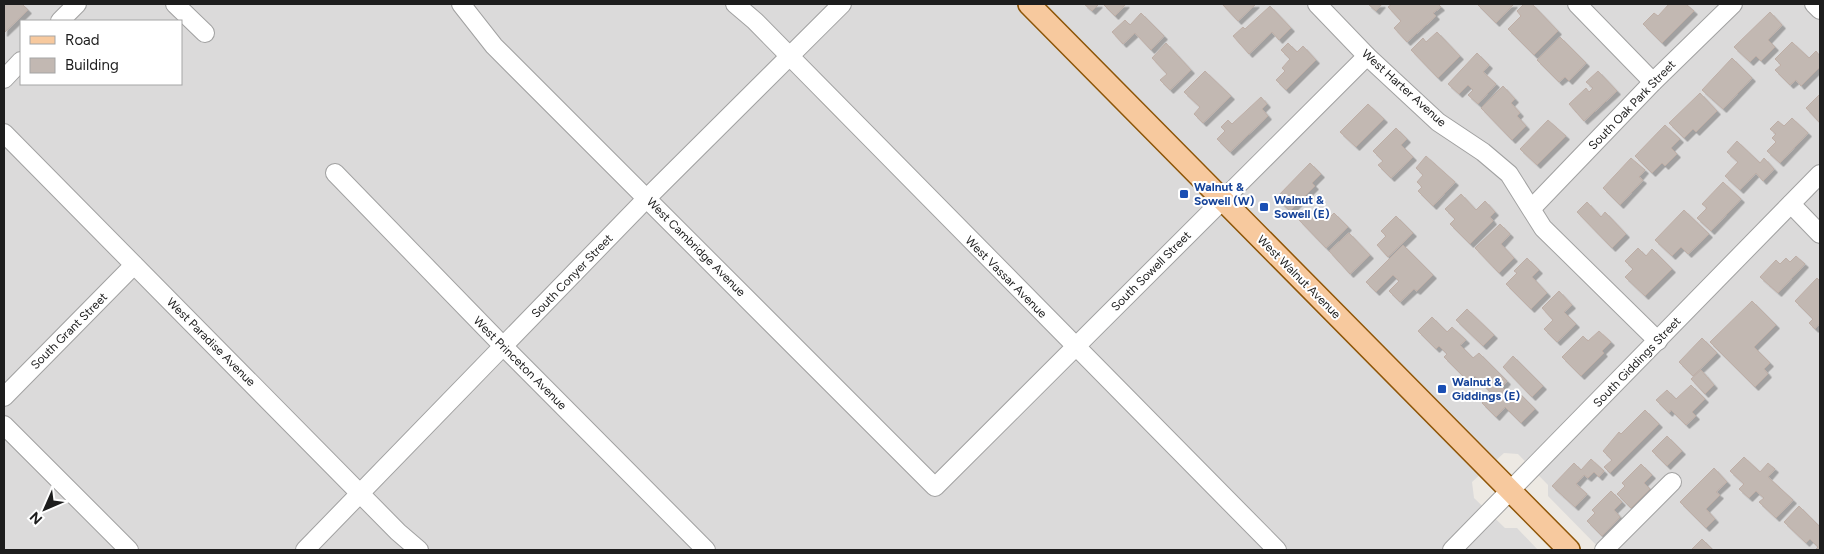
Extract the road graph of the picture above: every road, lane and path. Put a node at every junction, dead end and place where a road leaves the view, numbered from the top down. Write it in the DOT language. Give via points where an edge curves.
graph roads {
  1 [pos="77,4"];
  2 [pos="175,4"];
  3 [pos="461,4"];
  4 [pos="735,4"];
  5 [pos="842,4"];
  6 [pos="1029,4"];
  7 [pos="1317,4"];
  8 [pos="1577,4"];
  9 [pos="1732,4"];
  10 [pos="1814,4"];
  11 [pos="1820,10"];
  12 [pos="61,20"];
  13 [pos="205,34"];
  14 [pos="790,56"];
  15 [pos="1367,56"];
  16 [pos="20,62"];
  17 [pos="4,79"];
  18 [pos="1653,82"];
  19 [pos="4,133"];
  20 [pos="335,173"];
  21 [pos="1820,174"];
  22 [pos="647,198"];
  23 [pos="1222,199"];
  24 [pos="1791,204"];
  25 [pos="1532,208"];
  26 [pos="1820,234"];
  27 [pos="134,266"];
  28 [pos="1658,341"];
  29 [pos="504,347"];
  30 [pos="1076,348"];
  31 [pos="4,398"];
  32 [pos="4,425"];
  33 [pos="1672,482"];
  34 [pos="935,487"];
  35 [pos="1511,491"];
  36 [pos="360,493"];
  37 [pos="129,550"];
  38 [pos="305,550"];
  39 [pos="419,550"];
  40 [pos="706,550"];
  41 [pos="1277,550"];
  42 [pos="1452,550"];
  43 [pos="1569,550"];
  44 [pos="1604,550"];
  1 -- 12 [label="street"];
  2 -- 13 [label="street"];
  3 -- 22 [label="street, West Cambridge Avenue" via="494,46"];
  4 -- 14 [label="street, West Vassar Avenue"];
  5 -- 14 [label="street, South Conyer Street"];
  6 -- 23 [label="main road, West Walnut Avenue"];
  7 -- 15 [label="street, West Harter Avenue"];
  8 -- 18 [label="street"];
  9 -- 18 [label="street, South Oak Park Street"];
  10 -- 11 [label="street"];
  14 -- 22 [label="street, South Conyer Street"];
  14 -- 30 [label="street, West Vassar Avenue"];
  15 -- 23 [label="street, South Sowell Street"];
  15 -- 25 [label="street, West Harter Avenue" via="1438,122 1484,152 1509,174"];
  16 -- 17 [label="street"];
  18 -- 25 [label="street, South Oak Park Street"];
  19 -- 27 [label="street, West Paradise Avenue"];
  20 -- 29 [label="street, West Princeton Avenue"];
  21 -- 24 [label="street, South Giddings Street"];
  22 -- 29 [label="street, South Conyer Street"];
  22 -- 34 [label="street, West Cambridge Avenue"];
  23 -- 30 [label="street, South Sowell Street"];
  23 -- 35 [label="main road, West Walnut Avenue"];
  24 -- 26 [label="street"];
  24 -- 28 [label="street, South Giddings Street"];
  25 -- 28 [label="street, West Harter Avenue" via="1543,228"];
  27 -- 31 [label="street, South Grant Street"];
  27 -- 36 [label="street, West Paradise Avenue"];
  28 -- 35 [label="street, South Giddings Street"];
  29 -- 36 [label="street, South Conyer Street"];
  29 -- 40 [label="street, West Princeton Avenue"];
  30 -- 34 [label="street, South Sowell Street"];
  30 -- 41 [label="street, West Vassar Avenue"];
  32 -- 37 [label="street"];
  33 -- 44 [label="street"];
  35 -- 42 [label="street, South Giddings Street"];
  35 -- 43 [label="main road, West Walnut Avenue"];
  36 -- 38 [label="street, South Conyer Street"];
  36 -- 39 [label="street, West Paradise Avenue"];
}
